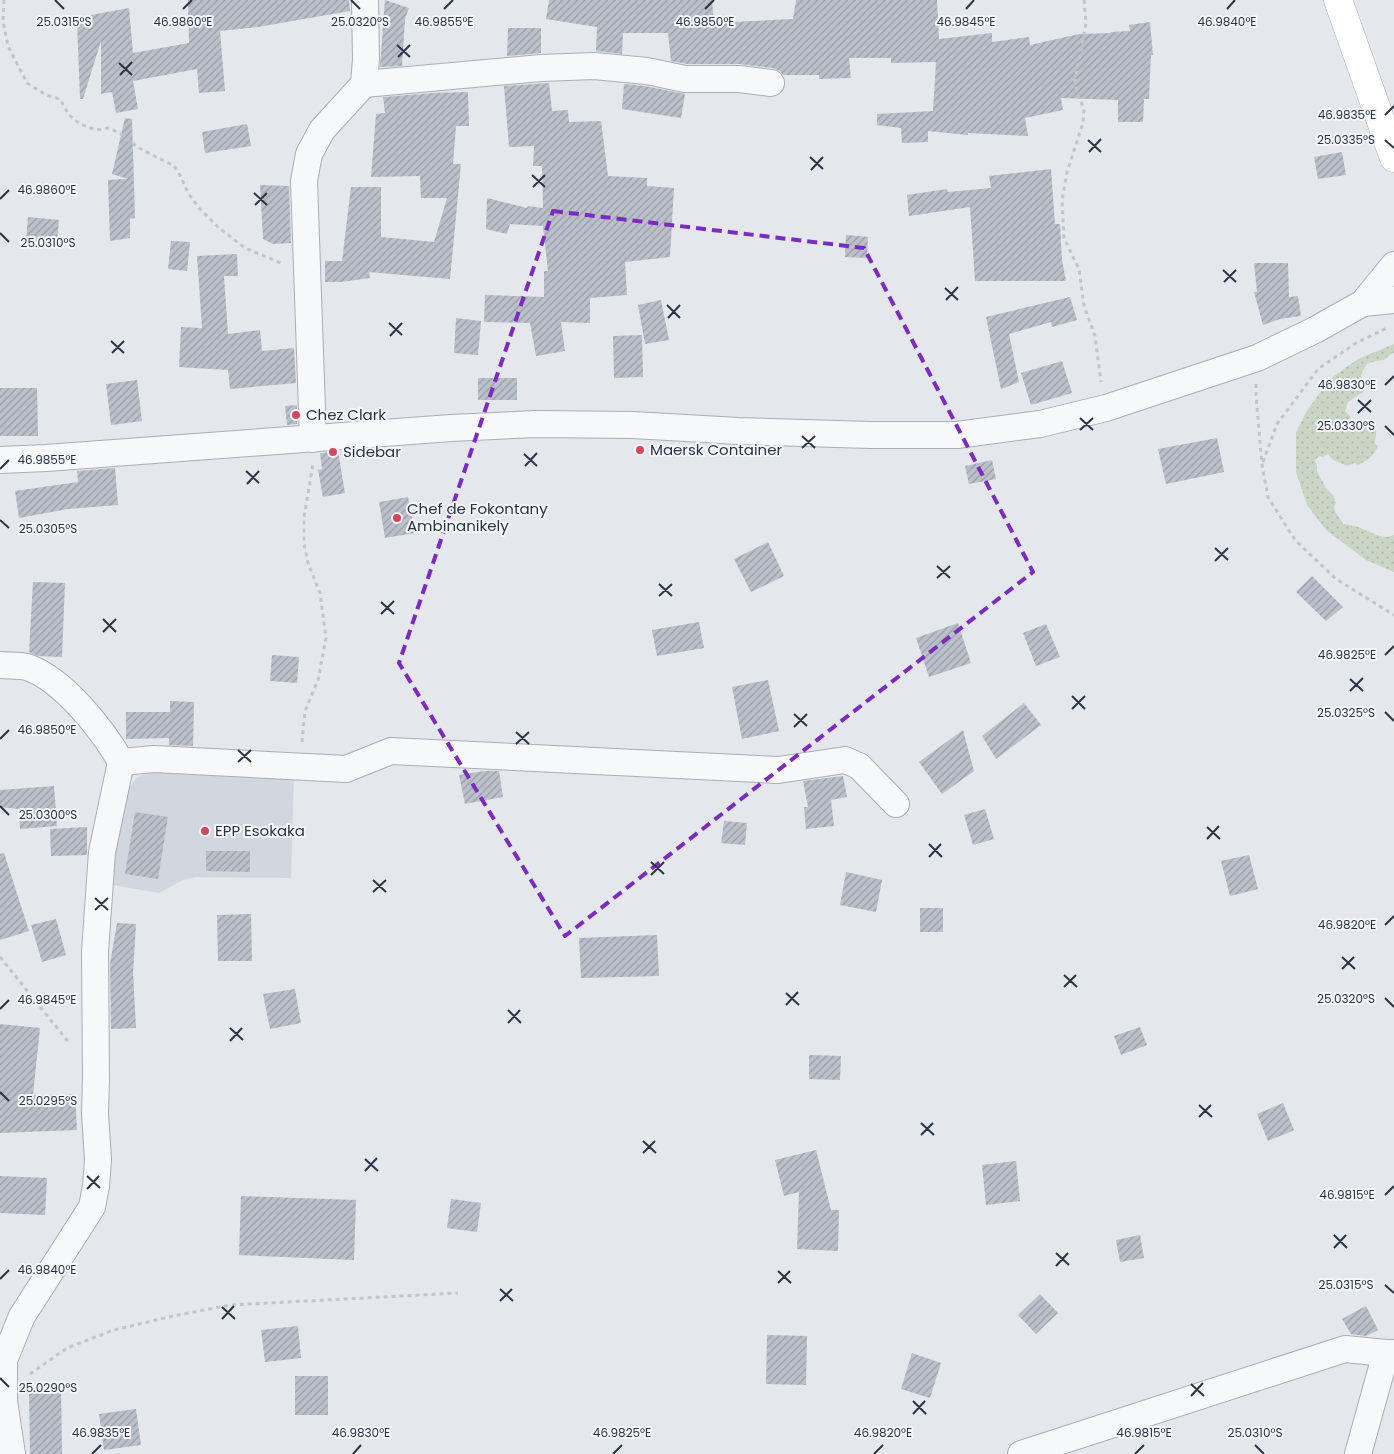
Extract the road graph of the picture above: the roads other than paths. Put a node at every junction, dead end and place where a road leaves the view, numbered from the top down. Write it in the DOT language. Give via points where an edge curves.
graph roads {
  1 [pos="365,0"];
  2 [pos="1338,0"];
  3 [pos="771,83"];
  4 [pos="364,84"];
  5 [pos="1394,158"];
  6 [pos="1394,266"];
  7 [pos="1394,300"];
  8 [pos="1362,303"];
  9 [pos="313,438"];
  10 [pos="0,460"];
  11 [pos="0,665"];
  12 [pos="121,762"];
  13 [pos="896,804"];
  14 [pos="1390,1353"];
  15 [pos="12,1454"];
  16 [pos="1021,1454"];
  17 [pos="1358,1454"];
  1 -- 4 [label="street"];
  2 -- 5 [label="main road"];
  3 -- 4 [label="street" via="739,79 685,79 647,71 594,66"];
  4 -- 9 [label="street" via="322,130 309,154 304,181"];
  6 -- 8 [label="street"];
  7 -- 8 [label="street"];
  8 -- 9 [label="street" via="1257,358 1106,408 1040,424 958,435 785,433 633,425 536,424"];
  9 -- 10 [label="street"];
  11 -- 12 [label="street" via="26,667 45,676 82,708"];
  12 -- 13 [label="street" via="154,759 346,769 391,751 778,770 845,760 859,766"];
  12 -- 15 [label="street" via="102,852 94,952 96,1186 92,1207 22,1316 4,1360 4,1401"];
  14 -- 16 [label="street" via="1345,1349"];
  14 -- 17 [label="street"];
}
